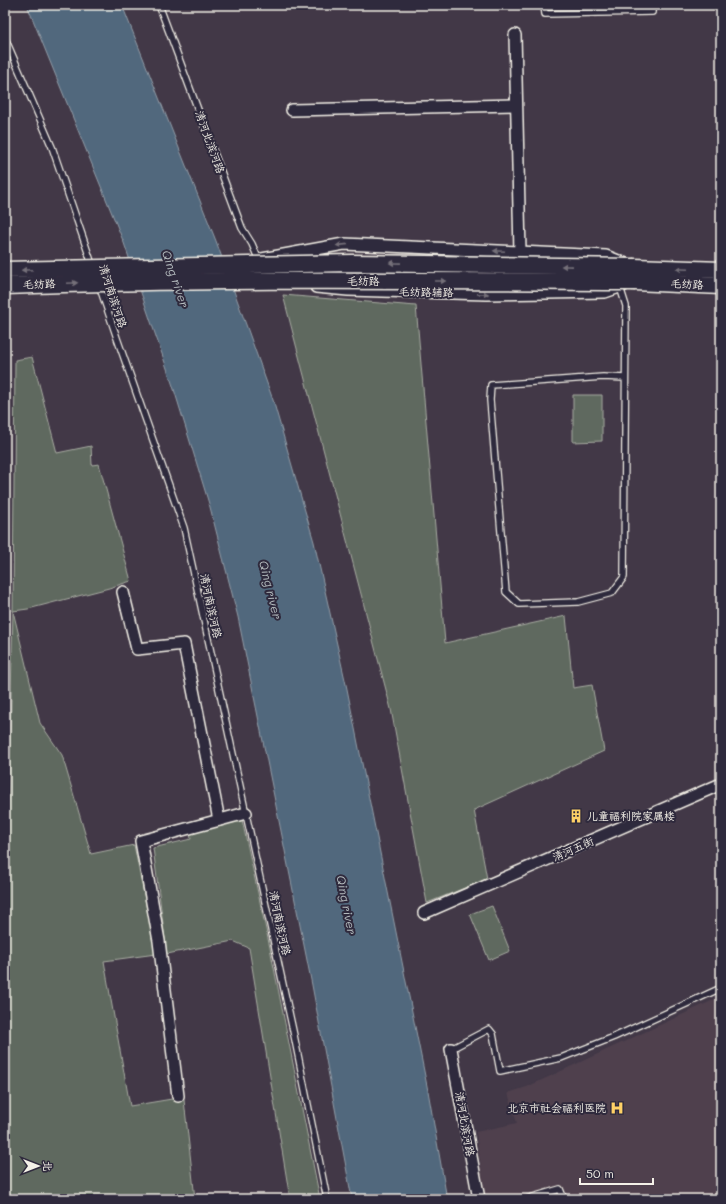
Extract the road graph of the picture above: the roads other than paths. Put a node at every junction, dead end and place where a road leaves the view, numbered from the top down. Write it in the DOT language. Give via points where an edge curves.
graph roads {
  1 [pos="159,5"];
  2 [pos="544,5"];
  3 [pos="652,5"];
  4 [pos="515,35"];
  5 [pos="5,38"];
  6 [pos="516,105"];
  7 [pos="292,110"];
  8 [pos="520,252"];
  9 [pos="259,260"];
  10 [pos="5,270"];
  11 [pos="721,270"];
  12 [pos="263,274"];
  13 [pos="635,274"];
  14 [pos="96,276"];
  15 [pos="5,286"];
  16 [pos="721,286"];
  17 [pos="620,287"];
  18 [pos="625,378"];
  19 [pos="123,592"];
  20 [pos="721,784"];
  21 [pos="246,813"];
  22 [pos="219,820"];
  23 [pos="424,913"];
  24 [pos="721,988"];
  25 [pos="451,1049"];
  26 [pos="178,1096"];
  27 [pos="327,1199"];
  28 [pos="479,1199"];
  29 [pos="526,1199"];
  30 [pos="564,1199"];
  1 -- 9 [label="lane, 清河北滨河路" via="242,228"];
  2 -- 3 [label="lane" via="544,14 652,12"];
  4 -- 6 [label="street"];
  5 -- 14 [label="lane, 清河南滨河路" via="52,146"];
  6 -- 7 [label="street"];
  6 -- 8 [label="street"];
  8 -- 9 [label="street, one-way" via="344,244"];
  8 -- 13 [label="street" via="606,256"];
  9 -- 12 [label="lane, 清河北滨河路"];
  13 -- 10 [label="main road, 毛纺路, one-way, bridge" via="352,262"];
  11 -- 13 [label="main road, one-way"];
  12 -- 14 [label="street, 毛纺路辅路"];
  12 -- 17 [label="street, 毛纺路辅路, one-way" via="320,288 370,291 487,294 605,292"];
  15 -- 13 [label="main road, 毛纺路, one-way, bridge" via="94,282"];
  13 -- 16 [label="main road, 毛纺路"];
  13 -- 17 [label="street, 毛纺路辅路"];
  14 -- 21 [label="lane, 清河南滨河路" via="184,528"];
  17 -- 18 [label="lane" via="626,306"];
  18 -- 18 [label="lane" via="624,577 612,593 578,602 519,604 506,592 490,400 491,385 603,377"];
  19 -- 22 [label="street" via="137,649 184,644"];
  20 -- 23 [label="street, 清河五街"];
  21 -- 22 [label="street"];
  21 -- 27 [label="lane, 清河南滨河路"];
  22 -- 26 [label="street" via="141,841 159,941"];
  24 -- 25 [label="lane" via="614,1037 561,1058 500,1072 493,1034 489,1029"];
  25 -- 28 [label="street, 清河北滨河路"];
  29 -- 30 [label="lane" via="560,1189"];
}
